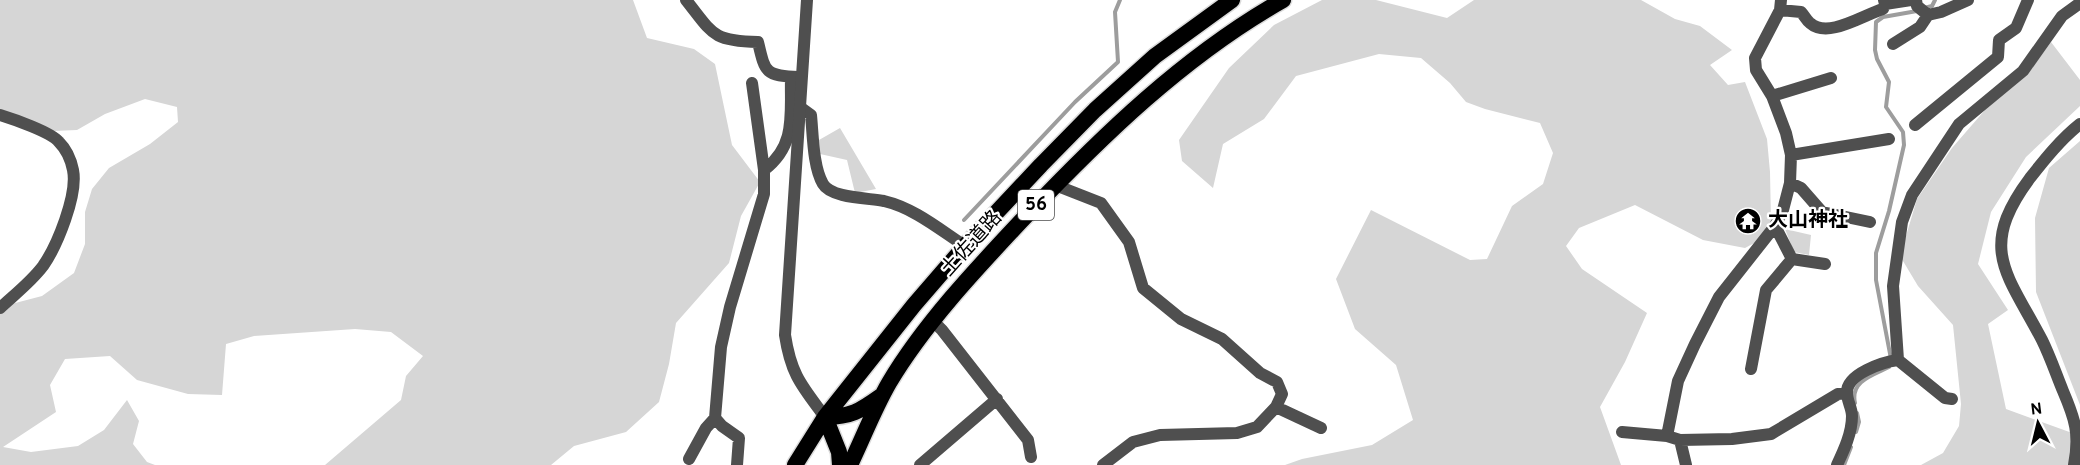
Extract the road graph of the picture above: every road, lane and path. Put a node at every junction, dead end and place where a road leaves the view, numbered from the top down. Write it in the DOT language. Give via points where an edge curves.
graph roads {
  1 [pos="686,0"];
  2 [pos="807,0"];
  3 [pos="1232,0"];
  4 [pos="1283,0"];
  5 [pos="1968,0"];
  6 [pos="2028,0"];
  7 [pos="1885,2"];
  8 [pos="2080,3"];
  9 [pos="1781,5"];
  10 [pos="1919,7"];
  11 [pos="1893,44"];
  12 [pos="796,77"];
  13 [pos="1831,78"];
  14 [pos="752,83"];
  15 [pos="1772,96"];
  16 [pos="800,107"];
  17 [pos="0,115"];
  18 [pos="2080,124"];
  19 [pos="1915,125"];
  20 [pos="1889,139"];
  21 [pos="1791,154"];
  22 [pos="764,170"];
  23 [pos="1790,183"];
  24 [pos="1055,185"];
  25 [pos="1870,222"];
  26 [pos="1775,226"];
  27 [pos="965,246"];
  28 [pos="1792,260"];
  29 [pos="1825,264"];
  30 [pos="0,308"];
  31 [pos="933,321"];
  32 [pos="1898,360"];
  33 [pos="1751,369"];
  34 [pos="1847,393"];
  35 [pos="883,394"];
  36 [pos="996,399"];
  37 [pos="1953,399"];
  38 [pos="1276,407"];
  39 [pos="825,417"];
  40 [pos="715,418"];
  41 [pos="1321,428"];
  42 [pos="1622,432"];
  43 [pos="1667,436"];
  44 [pos="1680,440"];
  45 [pos="1031,458"];
  46 [pos="689,459"];
  47 [pos="737,465"];
  48 [pos="795,465"];
  49 [pos="840,465"];
  50 [pos="850,465"];
  51 [pos="920,465"];
  52 [pos="1103,465"];
  53 [pos="1686,465"];
  54 [pos="1837,465"];
  55 [pos="2074,465"];
  1 -- 12 [label="street" via="712,34 724,40 758,42 764,66 772,74"];
  2 -- 12 [label="street"];
  3 -- 27 [label="highway, 土佐道路 / 56" via="1155,56 1095,110"];
  4 -- 24 [label="highway, 土佐道路 / 56" via="1254,16 1177,72 1118,122"];
  5 -- 10 [label="street" via="1941,12"];
  6 -- 19 [label="street" via="2016,28 1999,40 1998,57"];
  7 -- 9 [label="street" via="1883,9 1833,28 1811,24 1801,12"];
  7 -- 10 [label="street"];
  8 -- 32 [label="street" via="2062,16 2023,71 1959,124 1912,195 1902,222 1893,286"];
  9 -- 15 [label="street" via="1755,58 1756,70"];
  10 -- 11 [label="street" via="1920,27"];
  12 -- 16 [label="street"];
  12 -- 22 [label="street" via="786,146 777,161"];
  13 -- 15 [label="street"];
  14 -- 22 [label="street"];
  15 -- 21 [label="street"];
  16 -- 27 [label="street" via="811,116 817,171 823,186 832,193 907,208"];
  16 -- 39 [label="street" via="785,335 795,375"];
  17 -- 30 [label="street" via="57,139 74,172 72,195 60,233 43,266"];
  18 -- 55 [label="street" via="2045,159 2015,198 2001,236 2008,277 2043,342 2078,426 2079,446"];
  20 -- 21 [label="street"];
  21 -- 23 [label="street"];
  22 -- 40 [label="street" via="764,194 721,347"];
  23 -- 25 [label="street" via="1801,188 1822,212"];
  23 -- 26 [label="street"];
  24 -- 31 [label="highway, 土佐道路 / 56"];
  24 -- 38 [label="street" via="1101,203 1129,242 1143,288 1181,319 1222,339 1260,374 1277,382 1282,394"];
  26 -- 28 [label="street"];
  26 -- 43 [label="street" via="1719,297 1678,381"];
  27 -- 39 [label="highway, 土佐道路 / 56"];
  28 -- 29 [label="street"];
  28 -- 33 [label="street" via="1766,290"];
  31 -- 35 [label="highway, 土佐道路 / 56"];
  31 -- 36 [label="street"];
  32 -- 34 [label="street" via="1856,376"];
  32 -- 37 [label="street" via="1945,398"];
  34 -- 44 [label="street" via="1838,394 1771,434"];
  34 -- 54 [label="street" via="1852,415 1850,431"];
  35 -- 39 [label="highway" via="844,417"];
  35 -- 50 [label="highway, 土佐道路 / 56"];
  36 -- 45 [label="street" via="1028,440"];
  36 -- 51 [label="street"];
  38 -- 41 [label="street"];
  38 -- 52 [label="street" via="1257,427 1238,433 1160,435 1133,442"];
  39 -- 48 [label="highway, 56"];
  39 -- 49 [label="highway"];
  40 -- 46 [label="street"];
  40 -- 47 [label="street" via="739,438"];
  42 -- 43 [label="street"];
  43 -- 44 [label="street"];
  44 -- 53 [label="street"];
}
